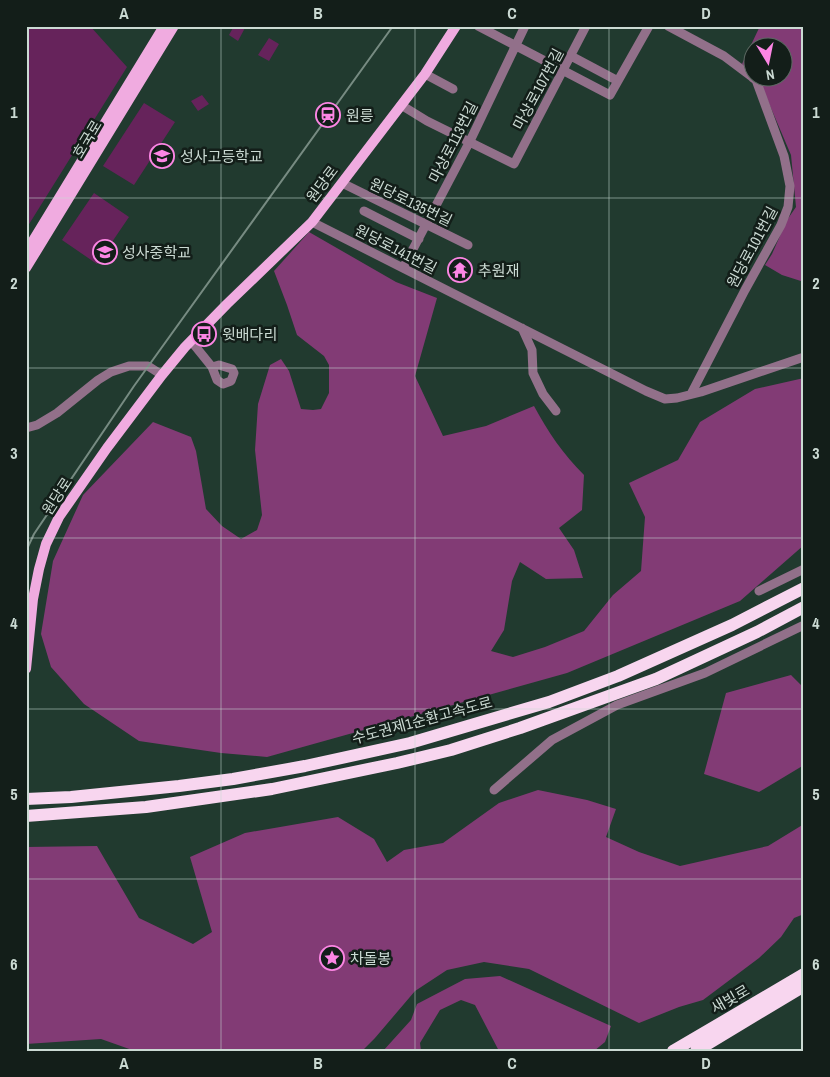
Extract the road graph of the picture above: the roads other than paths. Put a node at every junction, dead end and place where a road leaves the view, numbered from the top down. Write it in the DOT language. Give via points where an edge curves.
graph roads {
  1 [pos="164,26"];
  2 [pos="174,26"];
  3 [pos="456,26"];
  4 [pos="478,26"];
  5 [pos="524,26"];
  6 [pos="586,26"];
  7 [pos="649,26"];
  8 [pos="668,26"];
  9 [pos="515,45"];
  10 [pos="571,56"];
  11 [pos="742,69"];
  12 [pos="564,71"];
  13 [pos="425,74"];
  14 [pos="618,81"];
  15 [pos="759,88"];
  16 [pos="453,89"];
  17 [pos="400,105"];
  18 [pos="470,141"];
  19 [pos="342,183"];
  20 [pos="364,211"];
  21 [pos="312,222"];
  22 [pos="426,225"];
  23 [pos="419,239"];
  24 [pos="468,245"];
  25 [pos="26,252"];
  26 [pos="26,268"];
  27 [pos="404,268"];
  28 [pos="522,328"];
  29 [pos="191,341"];
  30 [pos="804,357"];
  31 [pos="212,367"];
  32 [pos="162,375"];
  33 [pos="690,394"];
  34 [pos="556,411"];
  35 [pos="26,428"];
  36 [pos="804,569"];
  37 [pos="804,588"];
  38 [pos="759,591"];
  39 [pos="804,607"];
  40 [pos="804,625"];
  41 [pos="26,669"];
  42 [pos="494,790"];
  43 [pos="26,799"];
  44 [pos="26,816"];
  45 [pos="804,974"];
  46 [pos="804,986"];
  47 [pos="673,1051"];
  48 [pos="696,1051"];
  1 -- 25 [label="main road, 호국로"];
  2 -- 26 [label="main road, 호국로"];
  3 -- 13 [label="main road, 원당로"];
  4 -- 9 [label="street"];
  5 -- 9 [label="street, 마상로113번길"];
  6 -- 10 [label="street, 마상로107번길"];
  7 -- 14 [label="street"];
  8 -- 11 [label="street, 원당로101번길"];
  9 -- 12 [label="street"];
  9 -- 18 [label="street, 마상로113번길"];
  10 -- 12 [label="street, 마상로107번길"];
  10 -- 14 [label="street"];
  12 -- 14 [label="street" via="610,95"];
  12 -- 18 [label="street, 마상로107번길" via="514,164"];
  13 -- 16 [label="street"];
  13 -- 17 [label="main road, 원당로"];
  15 -- 33 [label="street, 원당로101번길" via="784,156 790,186 788,207"];
  17 -- 18 [label="street"];
  17 -- 19 [label="main road, 원당로"];
  18 -- 22 [label="street, 마상로113번길"];
  19 -- 21 [label="main road, 원당로"];
  19 -- 22 [label="street, 원당로135번길"];
  20 -- 23 [label="street"];
  21 -- 27 [label="street, 원당로141번길"];
  21 -- 29 [label="main road, 원당로"];
  22 -- 23 [label="street, 마상로113번길"];
  22 -- 24 [label="street, 원당로135번길"];
  23 -- 27 [label="street, 마상로113번길"];
  27 -- 28 [label="street, 원당로141번길"];
  28 -- 33 [label="street, 원당로141번길" via="646,392 665,399"];
  28 -- 34 [label="street" via="532,350 533,373"];
  29 -- 31 [label="street"];
  29 -- 32 [label="main road, 원당로"];
  30 -- 33 [label="street, 원당로141번길"];
  32 -- 35 [label="street" via="148,366 129,366 111,372 57,413"];
  32 -- 41 [label="main road, 원당로" via="106,448 59,517 46,544 33,600"];
  36 -- 38 [label="street"];
  37 -- 43 [label="highway, 수도권제1순환고속도로" via="732,625 618,676 549,702 410,744 234,779"];
  39 -- 44 [label="highway" via="656,679 451,750 272,789 146,807"];
  40 -- 42 [label="street" via="705,673 609,709 552,740"];
  45 -- 47 [label="highway, 새빛로"];
  46 -- 48 [label="highway, 새빛로"];
}
